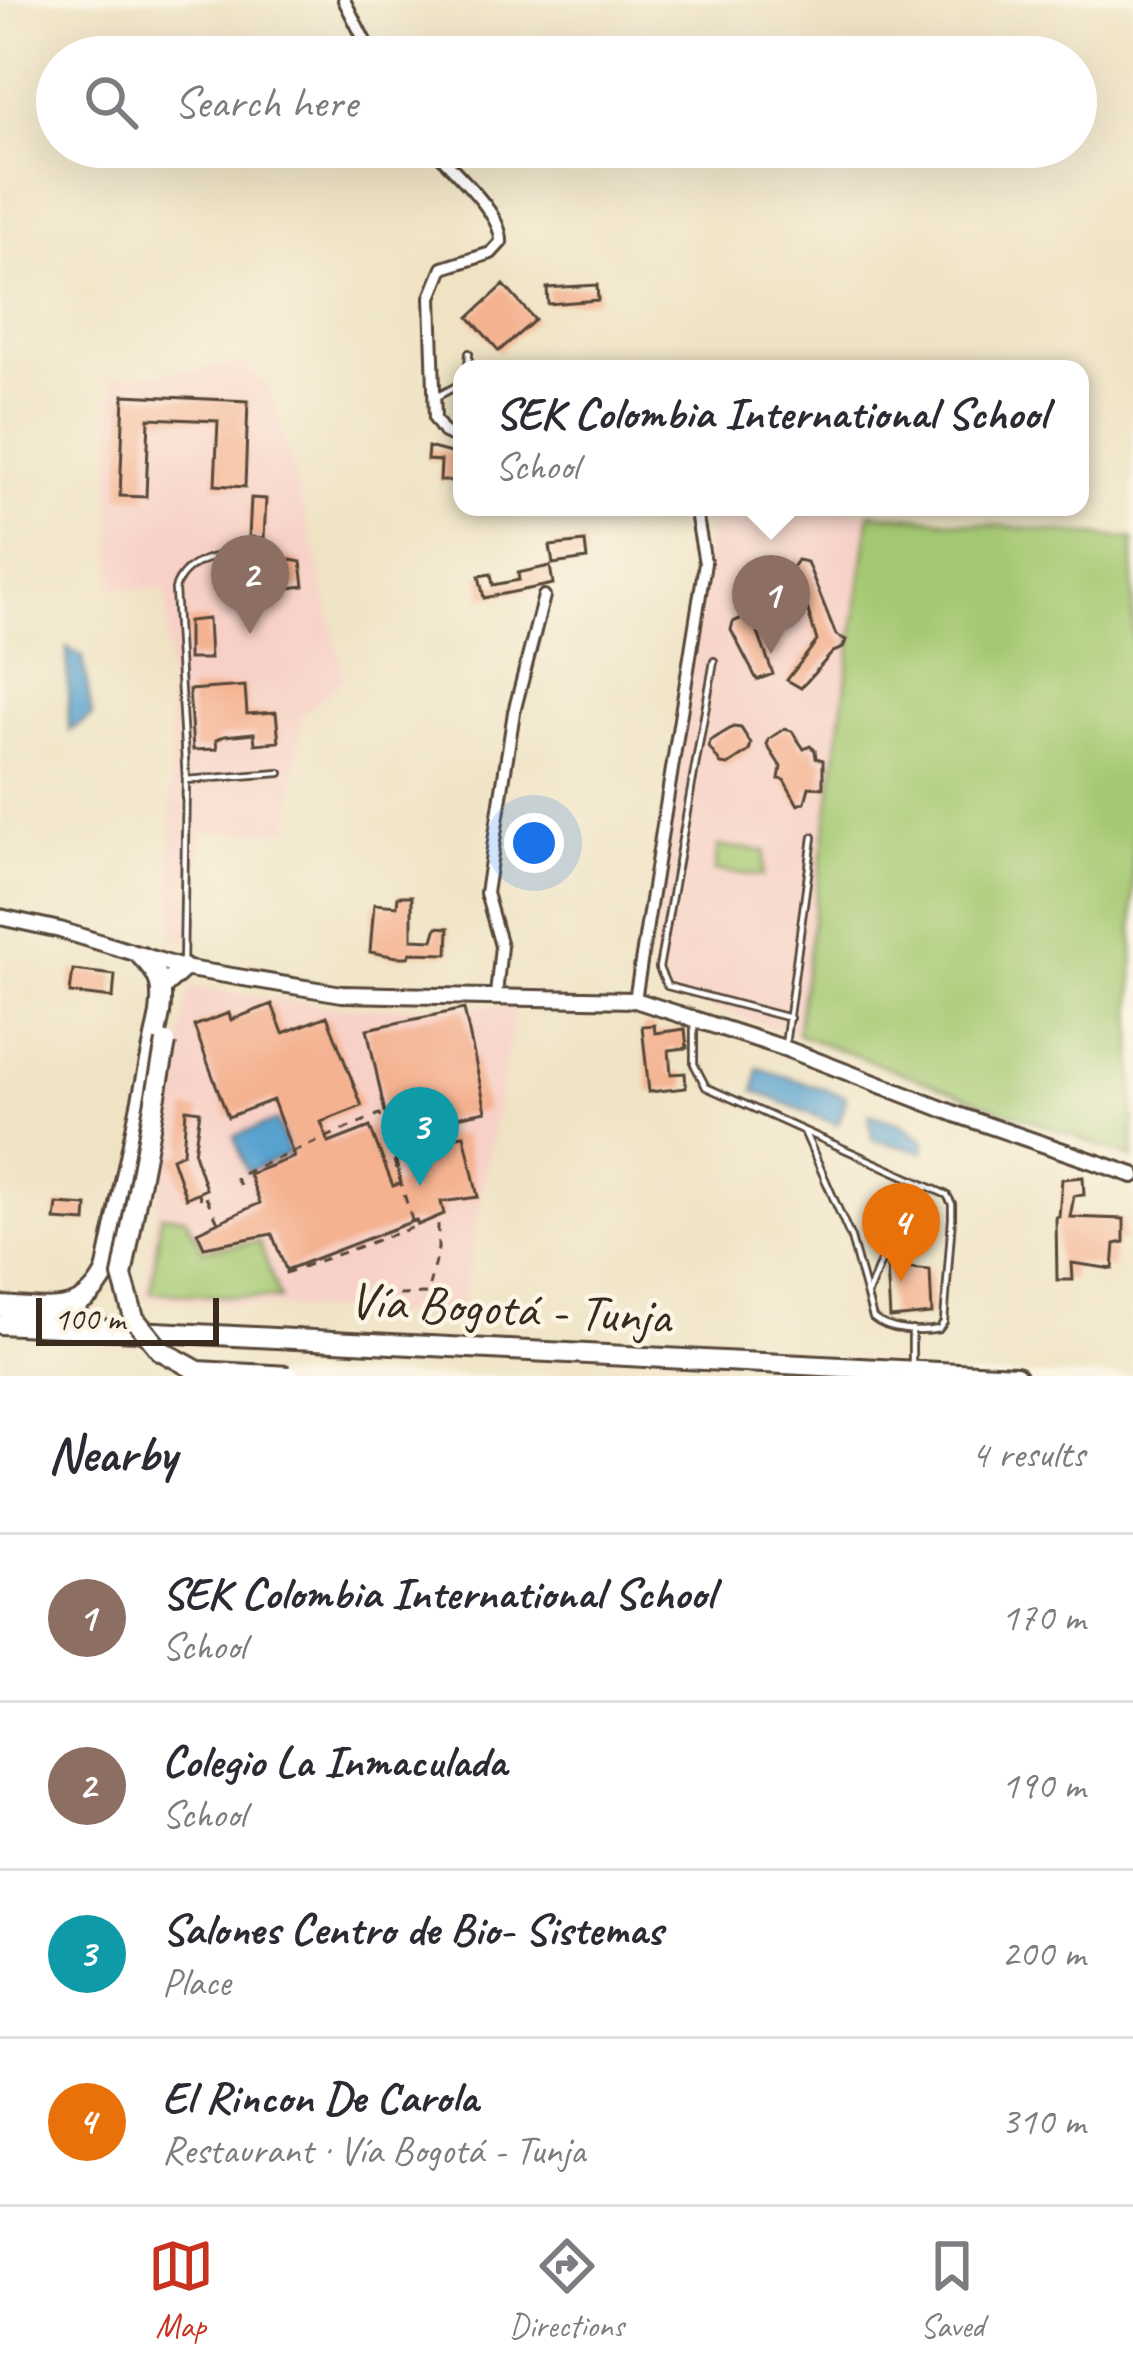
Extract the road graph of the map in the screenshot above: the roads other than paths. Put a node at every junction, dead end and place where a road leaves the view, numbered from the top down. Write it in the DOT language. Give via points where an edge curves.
graph roads {
  1 [pos="344,0"];
  2 [pos="362,36"];
  3 [pos="452,168"];
  4 [pos="469,353"];
  5 [pos="469,360"];
  6 [pos="453,388"];
  7 [pos="433,399"];
  8 [pos="453,436"];
  9 [pos="697,516"];
  10 [pos="252,550"];
  11 [pos="544,596"];
  12 [pos="714,661"];
  13 [pos="280,772"];
  14 [pos="186,780"];
  15 [pos="813,837"];
  16 [pos="0,917"];
  17 [pos="142,957"];
  18 [pos="183,968"];
  19 [pos="163,986"];
  20 [pos="496,995"];
  21 [pos="635,1000"];
  22 [pos="160,1014"];
  23 [pos="694,1018"];
  24 [pos="790,1018"];
  25 [pos="784,1048"];
  26 [pos="804,1131"];
  27 [pos="1133,1175"];
  28 [pos="926,1188"];
  29 [pos="867,1296"];
  30 [pos="0,1306"];
  31 [pos="0,1324"];
  32 [pos="912,1330"];
  33 [pos="912,1370"];
  34 [pos="289,1376"];
  35 [pos="1016,1376"];
  1 -- 2 [label="street"];
  3 -- 7 [label="street" via="502,233 497,249 453,262 437,277"];
  4 -- 5 [label="lane"];
  6 -- 7 [label="lane"];
  7 -- 8 [label="street" via="435,419"];
  9 -- 21 [label="street" via="706,563"];
  10 -- 14 [label="lane" via="205,560 178,579"];
  11 -- 20 [label="street" via="514,712 486,893 501,946"];
  12 -- 24 [label="lane" via="659,968 668,986"];
  13 -- 14 [label="lane"];
  14 -- 18 [label="lane"];
  15 -- 24 [label="lane"];
  16 -- 17 [label="street"];
  17 -- 18 [label="street"];
  17 -- 19 [label="highway"];
  18 -- 19 [label="highway"];
  18 -- 20 [label="street" via="342,994"];
  19 -- 22 [label="highway"];
  20 -- 21 [label="street"];
  21 -- 23 [label="street"];
  22 -- 30 [label="highway" via="95,1294 63,1307"];
  22 -- 34 [label="highway, bridge" via="166,1042 122,1276 134,1318 160,1350 198,1371"];
  23 -- 25 [label="street"];
  23 -- 26 [label="lane" via="694,1064 706,1087"];
  24 -- 25 [label="lane"];
  25 -- 27 [label="street"];
  26 -- 28 [label="lane"];
  26 -- 29 [label="lane"];
  28 -- 29 [label="lane" via="889,1242"];
  28 -- 32 [label="lane" via="952,1204 944,1322"];
  29 -- 32 [label="lane" via="878,1324"];
  31 -- 33 [label="highway, Vía Bogotá - Tunja"];
  32 -- 33 [label="lane"];
  33 -- 35 [label="highway, Vía Bogotá - Tunja"];
}
